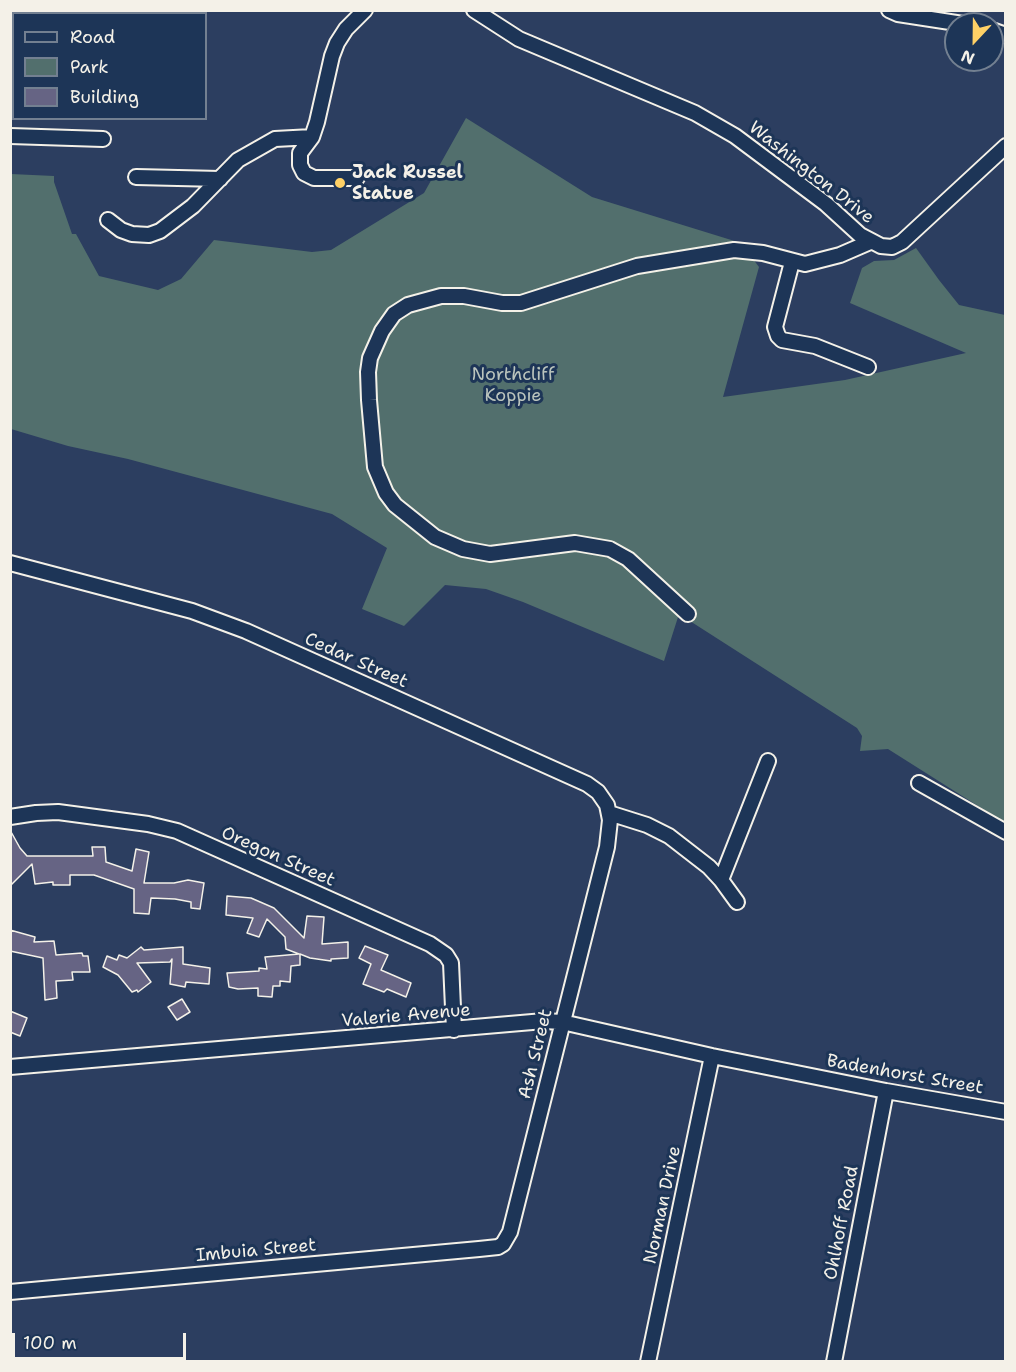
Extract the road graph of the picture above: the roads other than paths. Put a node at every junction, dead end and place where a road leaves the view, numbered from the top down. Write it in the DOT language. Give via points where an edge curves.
graph roads {
  1 [pos="365,10"];
  2 [pos="474,10"];
  3 [pos="889,10"];
  4 [pos="944,21"];
  5 [pos="10,136"];
  6 [pos="312,137"];
  7 [pos="103,139"];
  8 [pos="1005,146"];
  9 [pos="136,177"];
  10 [pos="357,177"];
  11 [pos="220,179"];
  12 [pos="108,220"];
  13 [pos="870,242"];
  14 [pos="792,262"];
  15 [pos="868,367"];
  16 [pos="10,563"];
  17 [pos="688,614"];
  18 [pos="768,761"];
  19 [pos="919,783"];
  20 [pos="609,813"];
  21 [pos="10,817"];
  22 [pos="1005,832"];
  23 [pos="721,880"];
  24 [pos="737,902"];
  25 [pos="562,1022"];
  26 [pos="454,1030"];
  27 [pos="712,1056"];
  28 [pos="10,1067"];
  29 [pos="799,1074"];
  30 [pos="886,1091"];
  31 [pos="1005,1112"];
  32 [pos="503,1244"];
  33 [pos="10,1292"];
  34 [pos="648,1362"];
  35 [pos="834,1362"];
  1 -- 6 [label="street" via="337,43"];
  2 -- 13 [label="street, Washington Drive" via="519,39 695,113 735,136"];
  3 -- 4 [label="street"];
  5 -- 7 [label="street"];
  6 -- 10 [label="street" via="300,153 304,173 314,178"];
  6 -- 11 [label="street" via="275,139 238,160"];
  8 -- 13 [label="street, Washington Drive" via="902,242 886,247"];
  9 -- 11 [label="street"];
  11 -- 12 [label="street" via="160,231 132,234"];
  13 -- 14 [label="street" via="806,264"];
  14 -- 15 [label="street" via="776,327 778,336"];
  14 -- 17 [label="street" via="734,250 637,266 521,303 441,296 408,305 394,314 370,358 375,467 386,494 410,519 435,537 463,549 490,554 575,543 610,549 627,559"];
  16 -- 20 [label="street, Cedar Street" via="192,611 246,631 587,784 598,792"];
  18 -- 23 [label="street"];
  19 -- 22 [label="street"];
  20 -- 23 [label="street" via="669,836"];
  20 -- 25 [label="street, Ash Street" via="610,831"];
  21 -- 26 [label="street, Oregon Street" via="58,812 177,831 430,944 451,963"];
  23 -- 24 [label="street"];
  25 -- 26 [label="street, Valerie Avenue"];
  25 -- 27 [label="street, Valerie Avenue"];
  25 -- 32 [label="street, Ash Street" via="510,1232"];
  26 -- 28 [label="street, Valerie Avenue"];
  27 -- 29 [label="street, Valerie Avenue"];
  27 -- 34 [label="street, Norman Drive"];
  29 -- 30 [label="street, Badenhorst Street"];
  30 -- 31 [label="street, Badenhorst Street"];
  30 -- 35 [label="street, Ohlhoff Road"];
  32 -- 33 [label="street, Imbuia Street"];
}
